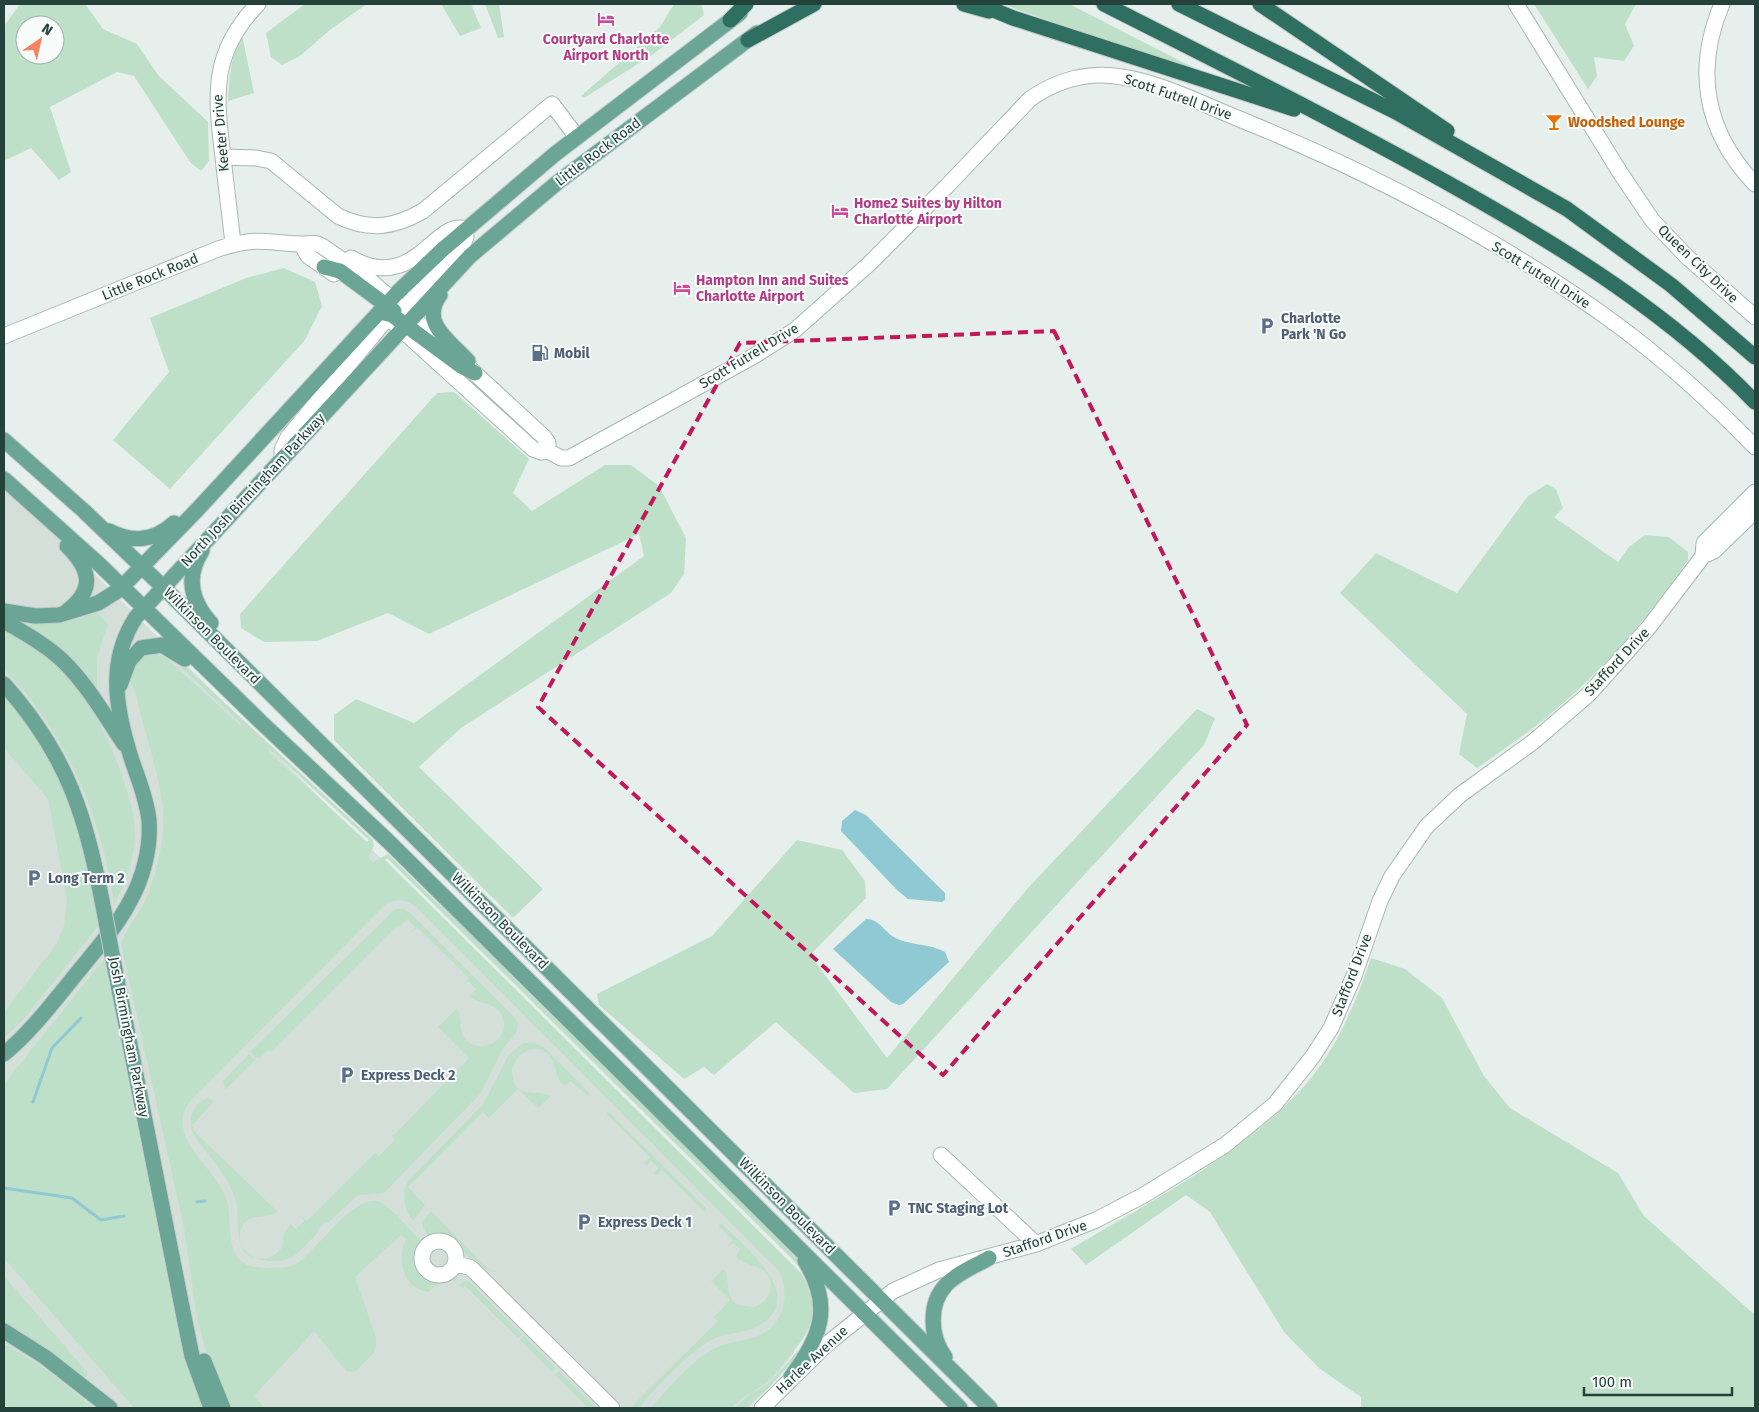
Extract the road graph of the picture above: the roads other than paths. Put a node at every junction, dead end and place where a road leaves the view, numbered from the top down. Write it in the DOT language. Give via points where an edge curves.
graph roads {
  1 [pos="258,4"];
  2 [pos="746,4"];
  3 [pos="753,4"];
  4 [pos="799,4"];
  5 [pos="814,4"];
  6 [pos="964,4"];
  7 [pos="979,4"];
  8 [pos="1104,4"];
  9 [pos="1179,4"];
  10 [pos="1260,4"];
  11 [pos="1516,4"];
  12 [pos="1722,4"];
  13 [pos="1013,18"];
  14 [pos="730,20"];
  15 [pos="748,40"];
  16 [pos="1338,124"];
  17 [pos="577,137"];
  18 [pos="223,157"];
  19 [pos="1521,181"];
  20 [pos="1755,184"];
  21 [pos="465,229"];
  22 [pos="233,244"];
  23 [pos="300,244"];
  24 [pos="327,250"];
  25 [pos="447,280"];
  26 [pos="396,315"];
  27 [pos="1755,318"];
  28 [pos="4,336"];
  29 [pos="1755,357"];
  30 [pos="475,373"];
  31 [pos="1755,402"];
  32 [pos="4,440"];
  33 [pos="1755,447"];
  34 [pos="548,451"];
  35 [pos="4,479"];
  36 [pos="1755,492"];
  37 [pos="197,510"];
  38 [pos="1755,511"];
  39 [pos="44,514"];
  40 [pos="95,522"];
  41 [pos="217,529"];
  42 [pos="1704,556"];
  43 [pos="142,567"];
  44 [pos="122,586"];
  45 [pos="163,587"];
  46 [pos="144,607"];
  47 [pos="4,611"];
  48 [pos="59,615"];
  49 [pos="4,621"];
  50 [pos="235,659"];
  51 [pos="216,679"];
  52 [pos="4,684"];
  53 [pos="117,701"];
  54 [pos="129,752"];
  55 [pos="612,1032"];
  56 [pos="597,1048"];
  57 [pos="4,1054"];
  58 [pos="941,1155"];
  59 [pos="790,1239"];
  60 [pos="1036,1244"];
  61 [pos="988,1258"];
  62 [pos="455,1263"];
  63 [pos="174,1268"];
  64 [pos="881,1299"];
  65 [pos="864,1312"];
  66 [pos="4,1331"];
  67 [pos="791,1377"];
  68 [pos="964,1382"];
  69 [pos="110,1408"];
  70 [pos="211,1408"];
  71 [pos="223,1408"];
  72 [pos="612,1408"];
  73 [pos="762,1408"];
  74 [pos="960,1408"];
  75 [pos="990,1408"];
  1 -- 18 [label="street, Keeter Drive" via="235,31 221,60 216,96"];
  2 -- 14 [label="highway"];
  3 -- 14 [label="main road, Little Rock Road"];
  4 -- 15 [label="main road, Little Rock Road"];
  5 -- 15 [label="highway"];
  6 -- 13 [label="highway"];
  7 -- 13 [label="highway"];
  8 -- 16 [label="highway"];
  9 -- 19 [label="highway" via="1396,112"];
  10 -- 19 [label="highway"];
  11 -- 27 [label="street, Queen City Drive" via="1652,220 1688,258"];
  12 -- 20 [label="street" via="1708,47 1709,97 1732,156"];
  13 -- 16 [label="highway"];
  14 -- 17 [label="main road, Little Rock Road"];
  15 -- 25 [label="main road, Little Rock Road" via="558,182"];
  16 -- 31 [label="highway" via="1497,211 1596,273 1679,333"];
  17 -- 18 [label="street" via="552,104 423,211 405,221 374,226 338,216 271,161"];
  17 -- 21 [label="main road, Little Rock Road"];
  18 -- 22 [label="street, Keeter Drive"];
  19 -- 29 [label="highway" via="1567,209 1671,285"];
  21 -- 24 [label="street" via="449,231 417,257 394,267 365,265 340,252"];
  21 -- 26 [label="main road, Little Rock Road"];
  22 -- 23 [label="street, Little Rock Road" via="260,240"];
  22 -- 28 [label="street, Little Rock Road"];
  23 -- 24 [label="street, Little Rock Road" via="316,242"];
  23 -- 26 [label="street" via="308,256"];
  24 -- 26 [label="street, Little Rock Road" via="351,265"];
  25 -- 26 [label="main road, Little Rock Road"];
  25 -- 30 [label="main road" via="445,290 434,306 433,320 438,330 472,365"];
  26 -- 30 [label="street"];
  26 -- 34 [label="street, Scott Futrell Drive" via="533,449"];
  26 -- 37 [label="main road, North Josh Birmingham Parkway"];
  26 -- 41 [label="main road, North Josh Birmingham Parkway" via="282,459"];
  30 -- 34 [label="street" via="544,437"];
  32 -- 40 [label="main road, Wilkinson Boulevard"];
  33 -- 34 [label="street, Scott Futrell Drive" via="1670,368 1617,325 1511,255 1452,221 1307,148 1223,112 1138,81 1097,76 1063,81 1030,99 875,258 817,312 781,340 574,456 561,458"];
  35 -- 39 [label="main road, Wilkinson Boulevard"];
  36 -- 42 [label="street, Stafford Drive" via="1704,543"];
  37 -- 40 [label="main road" via="183,515 164,532 146,538 122,537"];
  37 -- 43 [label="main road, North Josh Birmingham Parkway"];
  38 -- 42 [label="street, Stafford Drive" via="1714,551"];
  39 -- 44 [label="main road, Wilkinson Boulevard"];
  39 -- 48 [label="main road" via="49,527 79,560 86,575 82,597"];
  40 -- 43 [label="main road, Wilkinson Boulevard"];
  41 -- 45 [label="main road, North Josh Birmingham Parkway"];
  41 -- 50 [label="main road" via="196,561 192,592 200,610 230,646"];
  42 -- 60 [label="street, Stafford Drive" via="1649,628 1589,694 1533,742 1460,795 1427,826 1392,876 1380,901 1354,976 1331,1028 1275,1104 1225,1145 1144,1195 1096,1220"];
  43 -- 44 [label="main road, North Josh Birmingham Parkway"];
  43 -- 45 [label="main road, Wilkinson Boulevard"];
  44 -- 46 [label="main road, Wilkinson Boulevard"];
  44 -- 48 [label="main road, North Josh Birmingham Parkway" via="98,603"];
  45 -- 46 [label="main road, North Josh Birmingham Parkway"];
  45 -- 50 [label="main road, Wilkinson Boulevard"];
  46 -- 51 [label="main road, Wilkinson Boulevard"];
  46 -- 53 [label="main road, North Josh Birmingham Parkway" via="130,625 120,648 115,671"];
  47 -- 48 [label="main road, North Josh Birmingham Parkway" via="29,616"];
  49 -- 54 [label="main road" via="62,660"];
  50 -- 55 [label="main road, Wilkinson Boulevard"];
  51 -- 53 [label="main road" via="168,647 148,645 138,650 129,661"];
  51 -- 56 [label="main road, Wilkinson Boulevard" via="388,840"];
  52 -- 63 [label="main road, Josh Birmingham Parkway, bridge" via="42,732 75,796 87,830"];
  53 -- 54 [label="main road, North Josh Birmingham Parkway"];
  54 -- 57 [label="main road, North Josh Birmingham Parkway" via="143,787 149,821 141,878 114,927 39,1020"];
  55 -- 56 [label="main road"];
  55 -- 64 [label="main road, Wilkinson Boulevard"];
  56 -- 59 [label="main road, Wilkinson Boulevard"];
  58 -- 60 [label="street"];
  59 -- 65 [label="main road, Wilkinson Boulevard"];
  59 -- 67 [label="main road" via="819,1287 822,1314 811,1348"];
  60 -- 61 [label="street, Stafford Drive"];
  61 -- 64 [label="street, Stafford Drive" via="939,1270"];
  61 -- 68 [label="main road" via="946,1285 934,1308 936,1339"];
  62 -- 72 [label="street" via="471,1268"];
  63 -- 70 [label="main road, Josh Birmingham Parkway" via="192,1356"];
  63 -- 71 [label="main road"];
  64 -- 65 [label="street, Stafford Drive"];
  64 -- 68 [label="main road, Wilkinson Boulevard"];
  65 -- 67 [label="street, Harlee Avenue"];
  65 -- 74 [label="main road, Wilkinson Boulevard"];
  66 -- 69 [label="main road" via="53,1362"];
  67 -- 73 [label="street, Harlee Avenue"];
  68 -- 75 [label="main road, Wilkinson Boulevard"];
}
